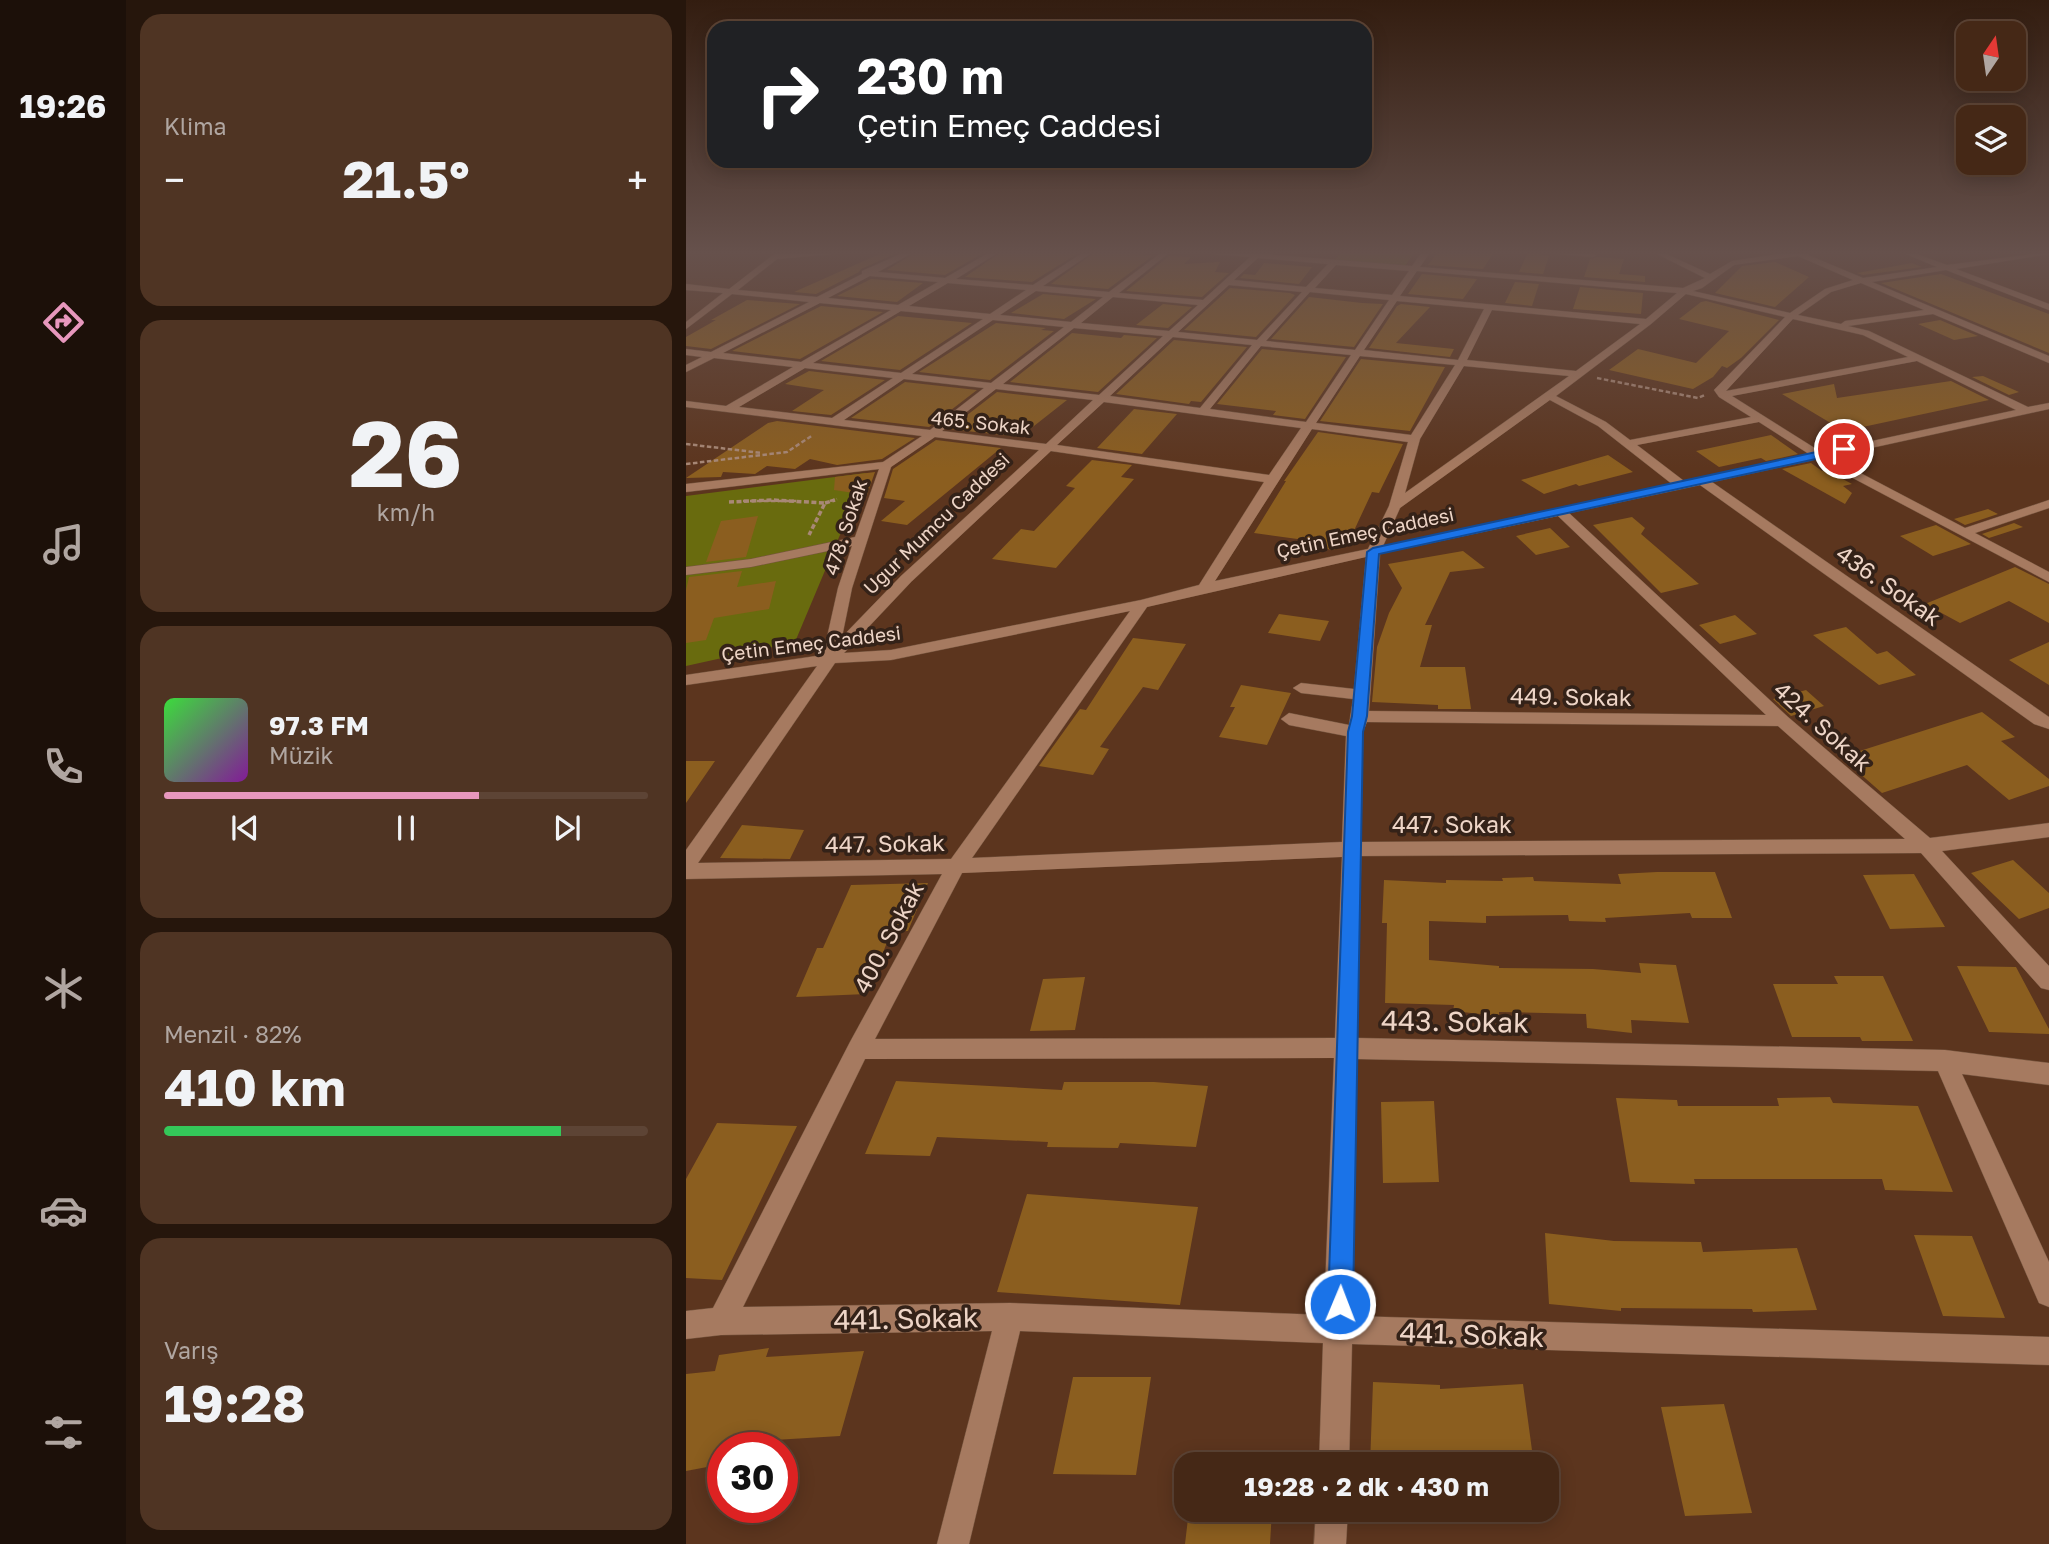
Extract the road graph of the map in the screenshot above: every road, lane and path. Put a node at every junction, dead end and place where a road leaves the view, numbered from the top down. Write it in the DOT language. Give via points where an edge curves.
graph roads {
  1 [pos="773,324"];
  2 [pos="874,324"];
  3 [pos="981,324"];
  4 [pos="1055,324"];
  5 [pos="1075,324"];
  6 [pos="1181,324"];
  7 [pos="1277,324"];
  8 [pos="1378,324"];
  9 [pos="1481,324"];
  10 [pos="1645,324"];
  11 [pos="1785,324"];
  12 [pos="1832,324"];
  13 [pos="1844,324"];
  14 [pos="1965,324"];
  15 [pos="1837,325"];
  16 [pos="1073,326"];
  17 [pos="1169,335"];
  18 [pos="1259,344"];
  19 [pos="686,352"];
  20 [pos="1358,354"];
  21 [pos="713,355"];
  22 [pos="1919,358"];
  23 [pos="2049,360"];
  24 [pos="1461,363"];
  25 [pos="803,365"];
  26 [pos="686,369"];
  27 [pos="1576,374"];
  28 [pos="903,376"];
  29 [pos="994,386"];
  30 [pos="1721,393"];
  31 [pos="1549,396"];
  32 [pos="1100,398"];
  33 [pos="686,404"];
  34 [pos="2049,406"];
  35 [pos="728,410"];
  36 [pos="1203,411"];
  37 [pos="2027,411"];
  38 [pos="1760,419"];
  39 [pos="832,423"];
  40 [pos="1310,424"];
  41 [pos="932,435"];
  42 [pos="1414,439"];
  43 [pos="686,444"];
  44 [pos="1627,444"];
  45 [pos="1045,447"];
  46 [pos="771,455"];
  47 [pos="1818,455"];
  48 [pos="686,464"];
  49 [pos="886,465"];
  50 [pos="1272,480"];
  51 [pos="1704,482"];
  52 [pos="1683,486"];
  53 [pos="686,488"];
  54 [pos="837,499"];
  55 [pos="723,502"];
  56 [pos="825,503"];
  57 [pos="2049,504"];
  58 [pos="1395,506"];
  59 [pos="1560,511"];
  60 [pos="1967,533"];
  61 [pos="862,540"];
  62 [pos="1373,552"];
  63 [pos="800,554"];
  64 [pos="686,571"];
  65 [pos="2049,578"];
  66 [pos="1205,588"];
  67 [pos="1142,604"];
  68 [pos="830,659"];
  69 [pos="686,680"];
  70 [pos="1301,688"];
  71 [pos="1358,714"];
  72 [pos="1289,719"];
  73 [pos="1782,721"];
  74 [pos="2046,723"];
  75 [pos="2049,830"];
  76 [pos="1926,846"];
  77 [pos="1351,849"];
  78 [pos="686,865"];
  79 [pos="956,866"];
  80 [pos="686,871"];
  81 [pos="2049,981"];
  82 [pos="1346,1048"];
  83 [pos="858,1049"];
  84 [pos="1945,1060"];
  85 [pos="2049,1074"];
  86 [pos="2049,1293"];
  87 [pos="1010,1317"];
  88 [pos="722,1321"];
  89 [pos="686,1325"];
  90 [pos="1340,1330"];
  91 [pos="2049,1351"];
  92 [pos="1335,1452"];
  93 [pos="1331,1522"];
  94 [pos="953,1544"];
  95 [pos="1330,1544"];
  1 -- 21 [label="street"];
  2 -- 25 [label="street"];
  3 -- 28 [label="street"];
  4 -- 16 [label="street"];
  5 -- 16 [label="street, 478. Sokak"];
  6 -- 17 [label="street, Uğur Mumcu Caddesi"];
  7 -- 18 [label="street"];
  8 -- 20 [label="street"];
  9 -- 24 [label="street"];
  10 -- 27 [label="street"];
  11 -- 30 [label="street"];
  12 -- 15 [label="street"];
  13 -- 15 [label="street"];
  14 -- 23 [label="street"];
  15 -- 22 [label="street"];
  16 -- 17 [label="street"];
  16 -- 29 [label="street, 478. Sokak"];
  17 -- 18 [label="street"];
  17 -- 32 [label="street, Uğur Mumcu Caddesi"];
  18 -- 20 [label="street"];
  18 -- 36 [label="street"];
  19 -- 21 [label="street"];
  20 -- 24 [label="street"];
  20 -- 40 [label="street"];
  21 -- 25 [label="street"];
  21 -- 26 [label="street"];
  22 -- 30 [label="street"];
  22 -- 37 [label="street"];
  24 -- 27 [label="street"];
  24 -- 42 [label="street"];
  25 -- 28 [label="street"];
  25 -- 35 [label="street"];
  27 -- 30 [label="path" via="1699,398"];
  27 -- 31 [label="street"];
  28 -- 29 [label="street"];
  28 -- 39 [label="street"];
  29 -- 32 [label="street"];
  29 -- 41 [label="street, 478. Sokak"];
  30 -- 38 [label="street"];
  31 -- 44 [label="street" via="1602,424"];
  31 -- 58 [label="street"];
  32 -- 36 [label="street"];
  32 -- 45 [label="street, Uğur Mumcu Caddesi"];
  33 -- 35 [label="street, 465. Sokak"];
  34 -- 37 [label="street, Çetin Emeç Caddesi"];
  35 -- 39 [label="street, 465. Sokak"];
  36 -- 40 [label="street"];
  37 -- 47 [label="street, Çetin Emeç Caddesi"];
  38 -- 44 [label="street"];
  38 -- 47 [label="street"];
  39 -- 41 [label="street, 465. Sokak"];
  39 -- 46 [label="path" via="787,452"];
  40 -- 42 [label="street"];
  40 -- 50 [label="street"];
  41 -- 45 [label="street, 465. Sokak"];
  41 -- 49 [label="street, 478. Sokak"];
  42 -- 58 [label="street"];
  43 -- 46 [label="path"];
  44 -- 52 [label="street"];
  45 -- 50 [label="street, 465. Sokak"];
  45 -- 68 [label="street, Uğur Mumcu Caddesi" via="906,579"];
  46 -- 48 [label="path"];
  47 -- 51 [label="street, Çetin Emeç Caddesi"];
  47 -- 60 [label="street"];
  49 -- 53 [label="street"];
  49 -- 61 [label="street, 478. Sokak"];
  50 -- 66 [label="street"];
  51 -- 52 [label="street, Çetin Emeç Caddesi"];
  51 -- 74 [label="street, 436. Sokak"];
  52 -- 59 [label="street, Çetin Emeç Caddesi"];
  54 -- 56 [label="path"];
  55 -- 56 [label="path"];
  56 -- 63 [label="path"];
  57 -- 60 [label="street"];
  58 -- 62 [label="street"];
  59 -- 62 [label="street, Çetin Emeç Caddesi"];
  59 -- 73 [label="street, 424. Sokak"];
  60 -- 65 [label="street"];
  61 -- 63 [label="street"];
  61 -- 68 [label="street, 478. Sokak" via="845,588"];
  62 -- 66 [label="street, Çetin Emeç Caddesi"];
  62 -- 71 [label="street"];
  63 -- 64 [label="street"];
  66 -- 67 [label="street, Çetin Emeç Caddesi"];
  67 -- 68 [label="street, Çetin Emeç Caddesi" via="891,655"];
  67 -- 79 [label="street, 400. Sokak"];
  68 -- 69 [label="street, Çetin Emeç Caddesi"];
  68 -- 78 [label="street, Uğur Mumcu Caddesi"];
  70 -- 71 [label="street"];
  71 -- 72 [label="street"];
  71 -- 73 [label="street, 449. Sokak"];
  71 -- 77 [label="street"];
  73 -- 76 [label="street, 424. Sokak"];
  75 -- 76 [label="street, 447. Sokak"];
  76 -- 77 [label="street, 447. Sokak"];
  76 -- 81 [label="street, 424. Sokak"];
  77 -- 79 [label="street, 447. Sokak"];
  77 -- 82 [label="street"];
  79 -- 80 [label="street, 447. Sokak"];
  79 -- 83 [label="street, 400. Sokak"];
  82 -- 83 [label="street, 443. Sokak"];
  82 -- 84 [label="street, 443. Sokak"];
  82 -- 90 [label="street"];
  83 -- 88 [label="street, 400. Sokak"];
  84 -- 85 [label="street, 443. Sokak"];
  84 -- 86 [label="street"];
  87 -- 88 [label="street, 441. Sokak"];
  87 -- 90 [label="street, 441. Sokak"];
  87 -- 94 [label="street"];
  88 -- 89 [label="street, 441. Sokak"];
  90 -- 91 [label="street, 441. Sokak"];
  90 -- 92 [label="street"];
  93 -- 95 [label="street"];
}
